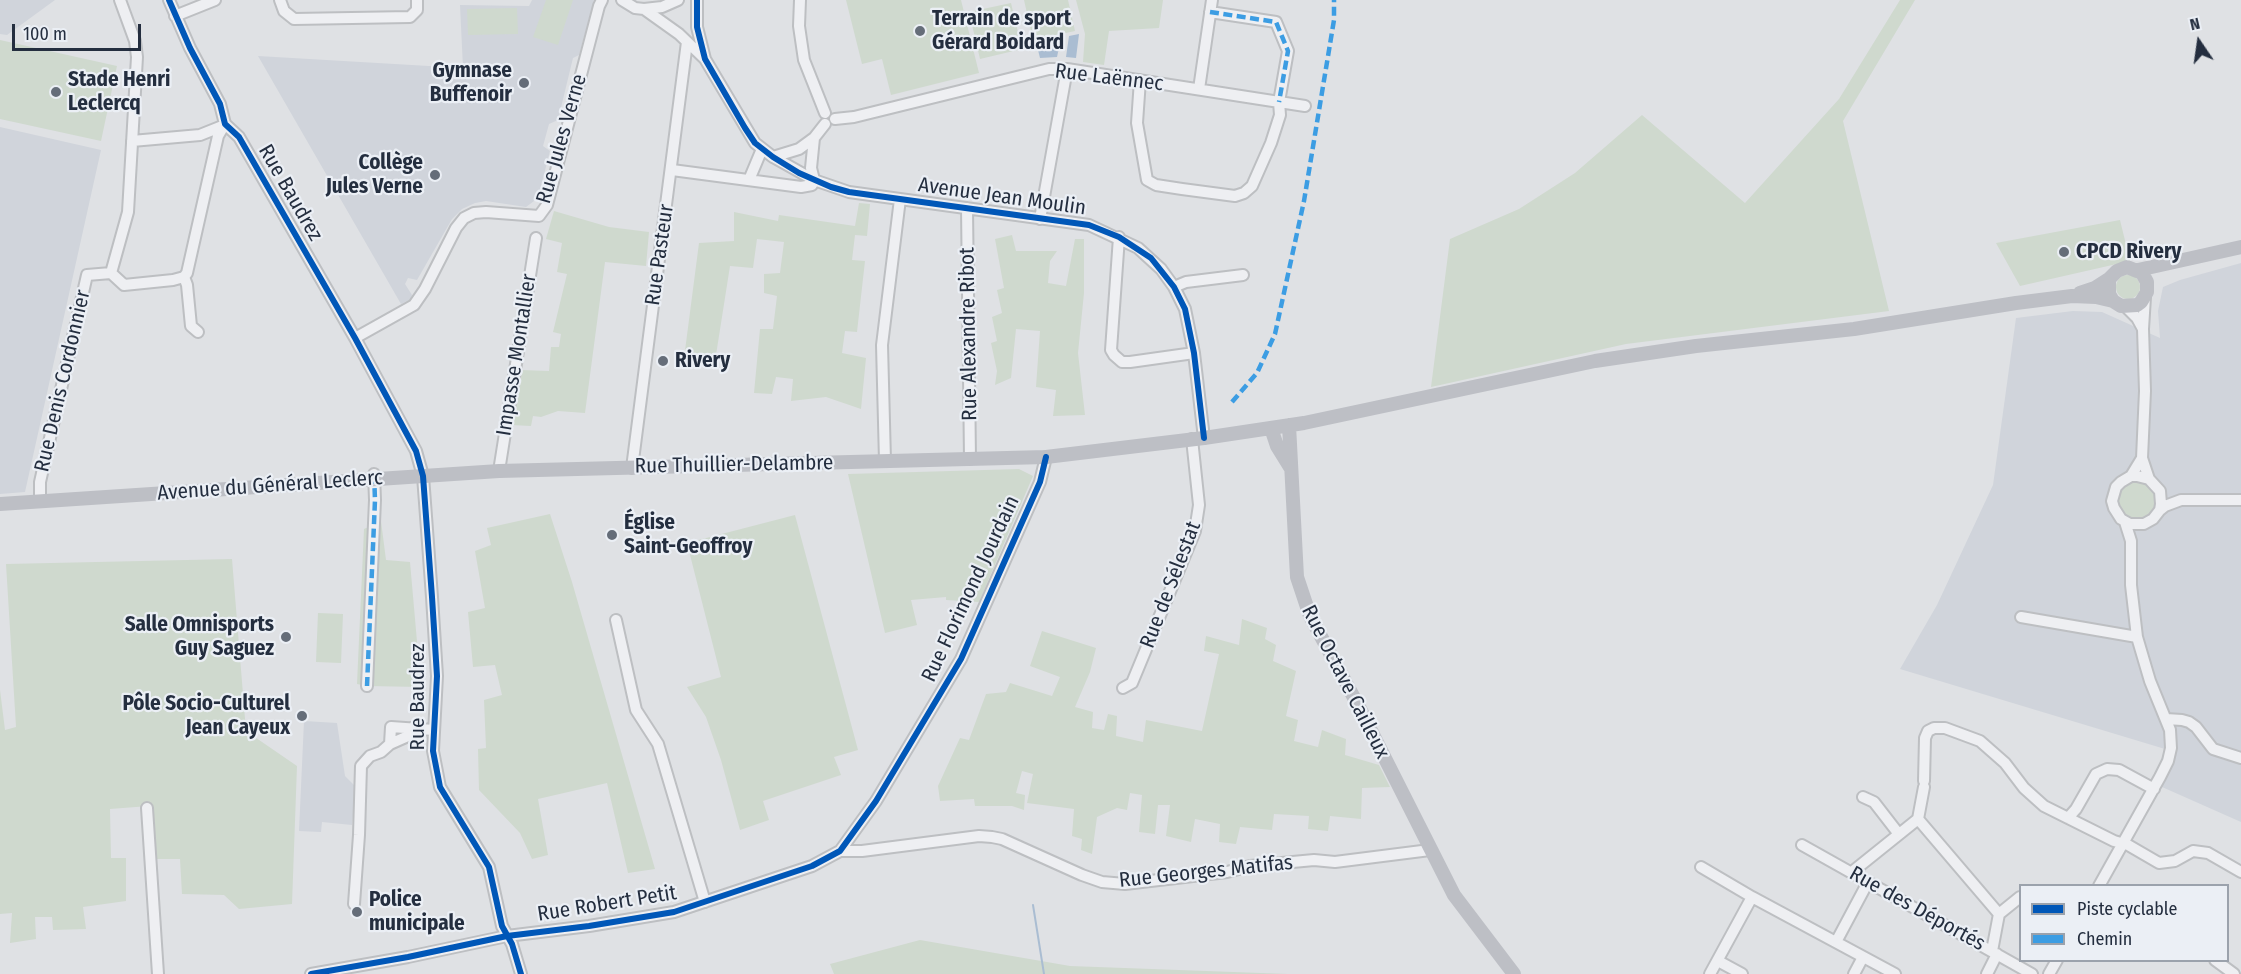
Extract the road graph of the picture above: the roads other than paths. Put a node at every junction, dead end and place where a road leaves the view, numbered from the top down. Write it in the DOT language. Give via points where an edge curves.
graph roads {
  1 [pos="120,0"];
  2 [pos="169,0"];
  3 [pos="214,0"];
  4 [pos="280,0"];
  5 [pos="417,0"];
  6 [pos="602,0"];
  7 [pos="622,0"];
  8 [pos="678,0"];
  9 [pos="697,0"];
  10 [pos="800,0"];
  11 [pos="1212,0"];
  12 [pos="644,9"];
  13 [pos="1210,12"];
  14 [pos="176,16"];
  15 [pos="687,42"];
  16 [pos="705,59"];
  17 [pos="1067,69"];
  18 [pos="1140,80"];
  19 [pos="1199,89"];
  20 [pos="1279,102"];
  21 [pos="1305,106"];
  22 [pos="825,113"];
  23 [pos="836,119"];
  24 [pos="225,124"];
  25 [pos="825,124"];
  26 [pos="814,138"];
  27 [pos="132,141"];
  28 [pos="762,149"];
  29 [pos="773,158"];
  30 [pos="672,170"];
  31 [pos="749,180"];
  32 [pos="814,180"];
  33 [pos="900,199"];
  34 [pos="967,208"];
  35 [pos="1040,219"];
  36 [pos="1119,237"];
  37 [pos="536,238"];
  38 [pos="2241,247"];
  39 [pos="2177,263"];
  40 [pos="2138,270"];
  41 [pos="111,273"];
  42 [pos="1243,275"];
  43 [pos="184,277"];
  44 [pos="2109,279"];
  45 [pos="1174,287"];
  46 [pos="2146,292"];
  47 [pos="2072,296"];
  48 [pos="2120,304"];
  49 [pos="2143,329"];
  50 [pos="198,332"];
  51 [pos="355,338"];
  52 [pos="1194,353"];
  53 [pos="1290,425"];
  54 [pos="1270,428"];
  55 [pos="1198,439"];
  56 [pos="1046,457"];
  57 [pos="2142,458"];
  58 [pos="970,459"];
  59 [pos="885,461"];
  60 [pos="632,468"];
  61 [pos="1291,469"];
  62 [pos="499,471"];
  63 [pos="374,476"];
  64 [pos="423,476"];
  65 [pos="2131,476"];
  66 [pos="2149,479"];
  67 [pos="2160,491"];
  68 [pos="2181,500"];
  69 [pos="2241,500"];
  70 [pos="40,501"];
  71 [pos="0,504"];
  72 [pos="2160,510"];
  73 [pos="2125,522"];
  74 [pos="2144,524"];
  75 [pos="2131,541"];
  76 [pos="2021,617"];
  77 [pos="616,620"];
  78 [pos="2137,637"];
  79 [pos="367,686"];
  80 [pos="1124,688"];
  81 [pos="2166,719"];
  82 [pos="434,730"];
  83 [pos="2241,758"];
  84 [pos="2154,789"];
  85 [pos="1863,797"];
  86 [pos="147,808"];
  87 [pos="2068,818"];
  88 [pos="1918,819"];
  89 [pos="1898,833"];
  90 [pos="2123,843"];
  91 [pos="1802,845"];
  92 [pos="1430,850"];
  93 [pos="840,852"];
  94 [pos="1701,867"];
  95 [pos="1852,872"];
  96 [pos="2241,872"];
  97 [pos="1868,882"];
  98 [pos="2100,884"];
  99 [pos="1752,897"];
  100 [pos="2019,898"];
  101 [pos="705,903"];
  102 [pos="354,904"];
  103 [pos="1999,914"];
  104 [pos="507,936"];
  105 [pos="1836,942"];
  106 [pos="1994,952"];
  107 [pos="1863,957"];
  108 [pos="1718,960"];
  109 [pos="2218,962"];
  110 [pos="355,970"];
  111 [pos="158,974"];
  112 [pos="310,974"];
  113 [pos="521,974"];
  114 [pos="1514,974"];
  115 [pos="1710,974"];
  116 [pos="1742,974"];
  117 [pos="1854,974"];
  118 [pos="1895,974"];
  119 [pos="1987,974"];
  120 [pos="2032,974"];
  121 [pos="2234,974"];
  1 -- 27 [label="street, Rue Denis Cordonnier" via="137,57"];
  2 -- 14 [label="street, Rue Baudrez"];
  3 -- 14 [label="street"];
  4 -- 5 [label="street" via="284,11 294,19 410,17 417,10"];
  6 -- 51 [label="street, Rue Jules Verne" via="547,205 539,216 486,212 464,218 414,305"];
  7 -- 12 [label="street"];
  8 -- 12 [label="street" via="662,8"];
  9 -- 16 [label="street"];
  10 -- 22 [label="street" via="804,60"];
  11 -- 13 [label="street"];
  12 -- 15 [label="street"];
  13 -- 19 [label="street"];
  13 -- 20 [label="street" via="1276,22 1288,51"];
  14 -- 24 [label="street, Rue Baudrez" via="220,104"];
  15 -- 16 [label="street"];
  15 -- 30 [label="street, Rue Pasteur"];
  16 -- 28 [label="street, Avenue Jean Moulin"];
  17 -- 18 [label="street, Rue Laënnec"];
  17 -- 23 [label="street, Rue Laënnec" via="1049,69"];
  17 -- 35 [label="street"];
  18 -- 19 [label="street, Rue Laënnec"];
  18 -- 20 [label="street" via="1137,123 1147,180 1156,185 1235,196 1244,193 1271,143 1280,115"];
  19 -- 20 [label="street, Rue Laënnec"];
  20 -- 21 [label="street, Rue Laënnec"];
  22 -- 23 [label="street"];
  22 -- 25 [label="street"];
  23 -- 25 [label="street" via="832,125"];
  24 -- 27 [label="street" via="200,135"];
  24 -- 43 [label="street" via="218,136"];
  24 -- 51 [label="street, Rue Baudrez" via="239,137"];
  25 -- 26 [label="street"];
  26 -- 29 [label="street" via="791,153"];
  26 -- 32 [label="street"];
  27 -- 41 [label="street, Rue Denis Cordonnier" via="128,212"];
  28 -- 29 [label="street, Avenue Jean Moulin"];
  28 -- 31 [label="street"];
  29 -- 32 [label="street, Avenue Jean Moulin"];
  30 -- 31 [label="street"];
  30 -- 60 [label="street, Rue Pasteur"];
  31 -- 32 [label="street" via="801,188 812,185"];
  32 -- 33 [label="street, Avenue Jean Moulin" via="849,192"];
  33 -- 34 [label="street, Avenue Jean Moulin"];
  33 -- 59 [label="street" via="882,345"];
  34 -- 35 [label="street, Avenue Jean Moulin"];
  34 -- 58 [label="street, Rue Alexandre Ribot"];
  35 -- 36 [label="street, Avenue Jean Moulin" via="1089,225"];
  36 -- 45 [label="street, Avenue Jean Moulin" via="1151,258"];
  36 -- 52 [label="street" via="1113,355 1122,362 1130,362"];
  37 -- 62 [label="street, Impasse Montallier"];
  38 -- 39 [label="main road"];
  39 -- 40 [label="main road"];
  39 -- 46 [label="main road" via="2151,282"];
  40 -- 44 [label="main road" via="2122,268"];
  40 -- 46 [label="main road" via="2145,277"];
  41 -- 43 [label="street" via="124,285"];
  41 -- 70 [label="street, Rue Denis Cordonnier" via="87,275 40,483"];
  42 -- 45 [label="street"];
  43 -- 50 [label="street" via="190,326"];
  44 -- 47 [label="main road"];
  44 -- 48 [label="main road" via="2108,291"];
  45 -- 52 [label="street, Avenue Jean Moulin" via="1185,309"];
  46 -- 48 [label="main road" via="2137,305"];
  46 -- 49 [label="street"];
  47 -- 48 [label="main road"];
  47 -- 53 [label="main road, Rue Thuillier-Delambre" via="1595,362"];
  48 -- 49 [label="street" via="2137,318"];
  49 -- 57 [label="street"];
  51 -- 64 [label="street, Rue Baudrez" via="411,438"];
  52 -- 55 [label="street, Avenue Jean Moulin"];
  53 -- 54 [label="main road, Rue Thuillier-Delambre"];
  53 -- 61 [label="main road, Rue Octave Cailleux"];
  54 -- 55 [label="main road, Rue Thuillier-Delambre"];
  54 -- 61 [label="main road"];
  55 -- 56 [label="main road, Rue Thuillier-Delambre"];
  55 -- 80 [label="street, Rue de Sélestat" via="1199,504 1195,531 1132,683"];
  56 -- 58 [label="main road, Rue Thuillier-Delambre"];
  56 -- 93 [label="street, Rue Florimond Jourdain" via="1040,482 961,659 876,801"];
  57 -- 65 [label="street"];
  57 -- 66 [label="street"];
  58 -- 59 [label="main road, Rue Thuillier-Delambre"];
  59 -- 60 [label="main road, Rue Thuillier-Delambre"];
  60 -- 62 [label="main road, Rue Thuillier-Delambre"];
  61 -- 92 [label="main road, Rue Octave Cailleux" via="1297,577 1302,597"];
  62 -- 64 [label="main road, Rue Thuillier-Delambre"];
  63 -- 64 [label="main road, Avenue du Général Leclerc"];
  63 -- 70 [label="main road, Avenue du Général Leclerc"];
  63 -- 79 [label="street"];
  64 -- 82 [label="street, Rue Baudrez" via="437,676"];
  65 -- 66 [label="street"];
  65 -- 73 [label="street" via="2116,487 2112,501"];
  66 -- 67 [label="street"];
  67 -- 68 [label="street"];
  67 -- 72 [label="street"];
  68 -- 69 [label="street"];
  68 -- 72 [label="street"];
  70 -- 71 [label="main road, Avenue du Général Leclerc"];
  72 -- 74 [label="street"];
  73 -- 74 [label="street"];
  73 -- 75 [label="street"];
  74 -- 75 [label="street"];
  75 -- 78 [label="street"];
  76 -- 78 [label="street"];
  77 -- 101 [label="street" via="636,710 658,744"];
  78 -- 81 [label="street"];
  81 -- 83 [label="street" via="2189,722 2213,749"];
  81 -- 84 [label="street" via="2171,748"];
  82 -- 102 [label="street, Rue Baudrez" via="391,727 390,744 361,766"];
  82 -- 104 [label="street, Rue Baudrez" via="440,787 489,867"];
  84 -- 87 [label="street" via="2108,768 2096,774"];
  84 -- 90 [label="street"];
  85 -- 89 [label="street" via="1874,802"];
  86 -- 111 [label="street"];
  87 -- 88 [label="street" via="2044,806 1980,741 1934,728 1925,738"];
  87 -- 90 [label="street"];
  88 -- 89 [label="street"];
  88 -- 103 [label="street"];
  89 -- 95 [label="street"];
  90 -- 96 [label="street" via="2159,863 2175,861 2193,851 2208,853"];
  90 -- 98 [label="street"];
  91 -- 95 [label="street, Rue des Déportés"];
  92 -- 93 [label="street, Rue Georges Matifas" via="1335,862 1250,866 1125,884 1082,875 992,837"];
  92 -- 114 [label="main road" via="1454,896"];
  93 -- 101 [label="street, Rue Robert Petit" via="812,866"];
  94 -- 99 [label="street"];
  95 -- 97 [label="street, Rue des Déportés"];
  97 -- 105 [label="street"];
  97 -- 106 [label="street, Rue des Déportés"];
  99 -- 105 [label="street"];
  99 -- 108 [label="street"];
  100 -- 103 [label="street"];
  101 -- 104 [label="street, Rue Robert Petit" via="647,918"];
  103 -- 106 [label="street"];
  104 -- 110 [label="street, Rue Robert Petit"];
  104 -- 113 [label="street, Rue Baudrez"];
  105 -- 107 [label="street"];
  106 -- 119 [label="street"];
  106 -- 120 [label="street, Rue des Déportés"];
  107 -- 117 [label="street"];
  107 -- 118 [label="street"];
  108 -- 115 [label="street"];
  108 -- 116 [label="street"];
  109 -- 121 [label="street"];
  110 -- 112 [label="street, Rue Robert Petit"];
}
